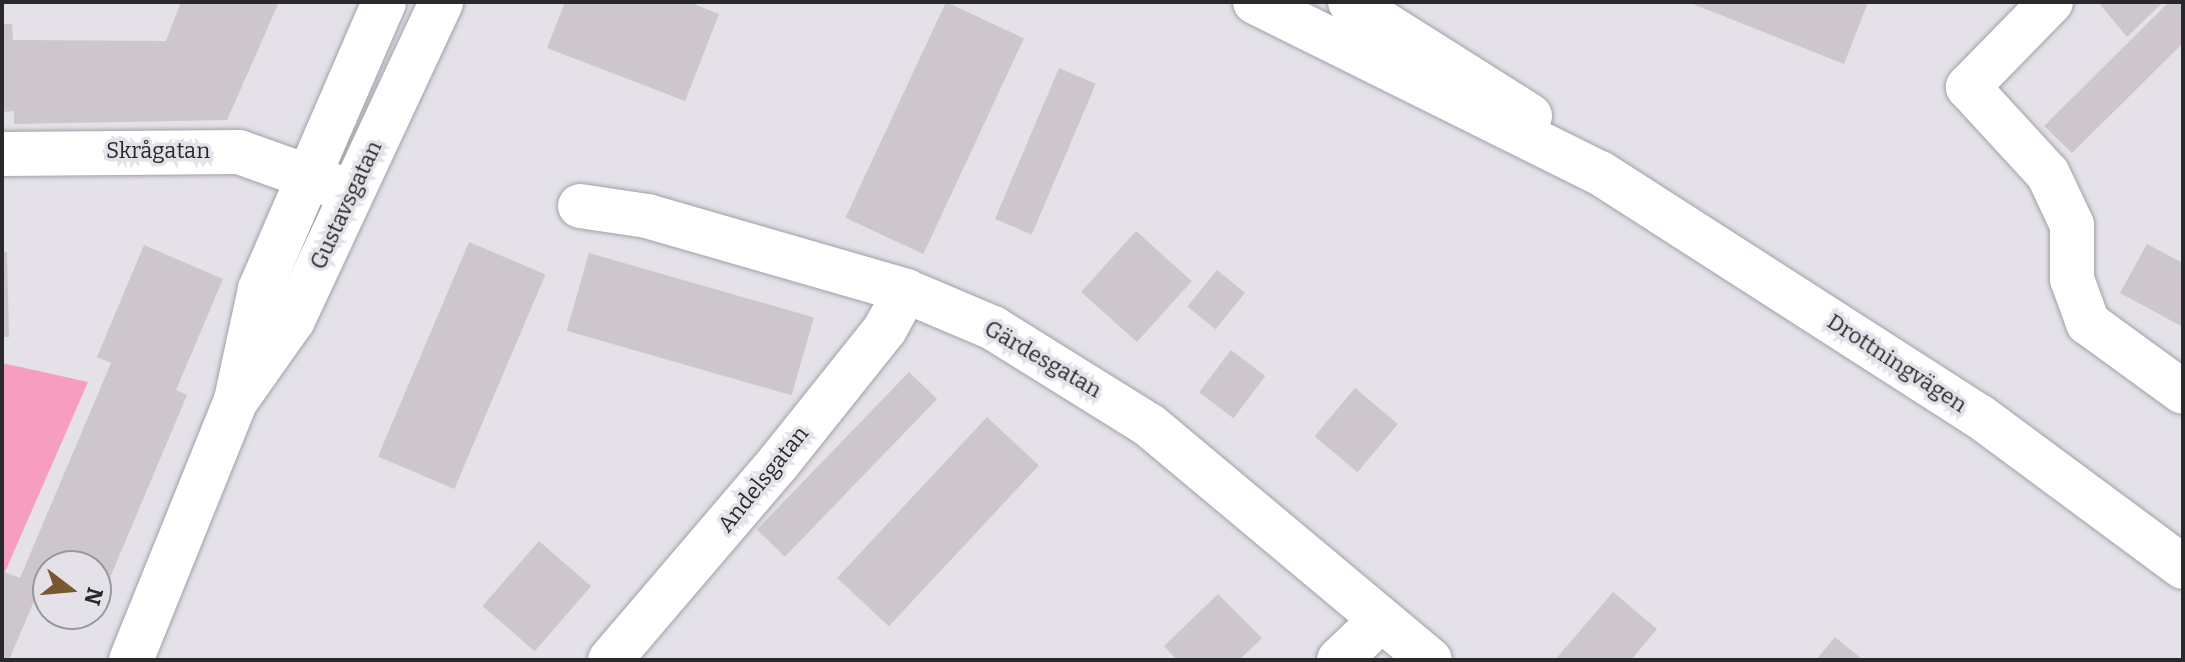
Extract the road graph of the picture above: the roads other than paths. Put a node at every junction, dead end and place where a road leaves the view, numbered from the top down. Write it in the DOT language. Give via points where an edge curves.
graph roads {
  1 [pos="384,2"];
  2 [pos="441,2"];
  3 [pos="1255,2"];
  4 [pos="1350,2"];
  5 [pos="2051,2"];
  6 [pos="2,154"];
  7 [pos="1600,173"];
  8 [pos="310,175"];
  9 [pos="351,194"];
  10 [pos="580,206"];
  11 [pos="906,291"];
  12 [pos="2183,392"];
  13 [pos="236,400"];
  14 [pos="2183,567"];
  15 [pos="1381,620"];
  16 [pos="131,660"];
  17 [pos="610,660"];
  18 [pos="1339,660"];
  19 [pos="1430,660"];
  1 -- 8 [label="street, Gustavsgatan"];
  2 -- 9 [label="street, Gustavsgatan"];
  3 -- 7 [label="street, Drottningvägen"];
  4 -- 7 [label="street, Drottningvägen" via="1498,93"];
  5 -- 12 [label="street" via="1968,87 2048,174 2072,225 2072,279 2088,323"];
  6 -- 8 [label="street, Skrågatan" via="228,152"];
  7 -- 14 [label="street, Drottningvägen" via="1979,416"];
  8 -- 9 [label="street, Skrågatan"];
  8 -- 13 [label="street, Gustavsgatan" via="260,289"];
  9 -- 13 [label="street, Gustavsgatan" via="293,320"];
  10 -- 11 [label="street, Gärdesgatan" via="647,216"];
  11 -- 15 [label="street, Gärdesgatan" via="993,328 1126,408"];
  11 -- 17 [label="street, Andelsgatan" via="885,329 779,462"];
  13 -- 16 [label="street, Gustavsgatan"];
  15 -- 18 [label="street"];
  15 -- 19 [label="street, Gärdesgatan"];
}
